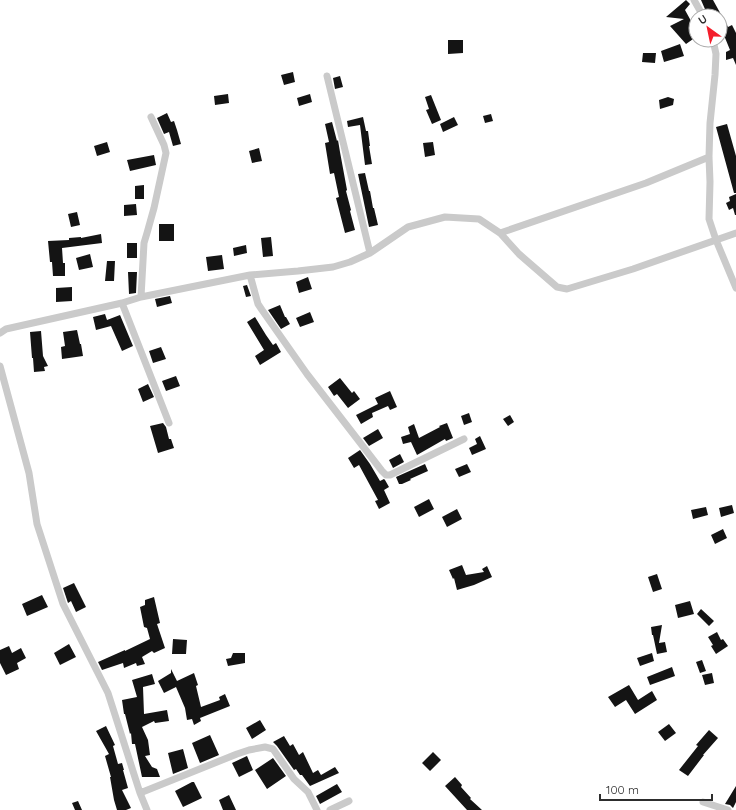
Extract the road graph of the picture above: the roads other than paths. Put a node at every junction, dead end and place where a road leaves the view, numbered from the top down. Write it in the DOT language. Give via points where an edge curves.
graph roads {
  1 [pos="715,48"];
  2 [pos="326,76"];
  3 [pos="151,117"];
  4 [pos="708,157"];
  5 [pos="500,233"];
  6 [pos="736,233"];
  7 [pos="716,240"];
  8 [pos="370,253"];
  9 [pos="250,275"];
  10 [pos="736,288"];
  11 [pos="141,297"];
  12 [pos="122,303"];
  13 [pos="0,333"];
  14 [pos="0,366"];
  15 [pos="169,424"];
  16 [pos="464,439"];
  17 [pos="140,794"];
  18 [pos="349,801"];
  19 [pos="703,802"];
  20 [pos="147,810"];
  21 [pos="317,810"];
  22 [pos="330,810"];
  23 [pos="728,810"];
  1 -- 4 [label="street"];
  2 -- 8 [label="street"];
  3 -- 11 [label="street" via="166,153 144,244"];
  4 -- 5 [label="street" via="646,183"];
  4 -- 7 [label="street" via="709,219"];
  5 -- 7 [label="street" via="519,254 557,287 567,289"];
  5 -- 8 [label="street" via="479,219 445,217 408,227"];
  6 -- 7 [label="street"];
  7 -- 10 [label="street"];
  8 -- 9 [label="street" via="333,267"];
  9 -- 11 [label="street"];
  9 -- 16 [label="street" via="262,310 307,374 386,475"];
  11 -- 12 [label="street"];
  12 -- 13 [label="street" via="6,329"];
  12 -- 15 [label="street"];
  14 -- 17 [label="street" via="29,473 36,524 63,604 108,693"];
  17 -- 20 [label="street"];
  17 -- 21 [label="street" via="237,754 265,747 273,749 294,779 308,792"];
  18 -- 22 [label="street"];
  19 -- 23 [label="street"];
}
